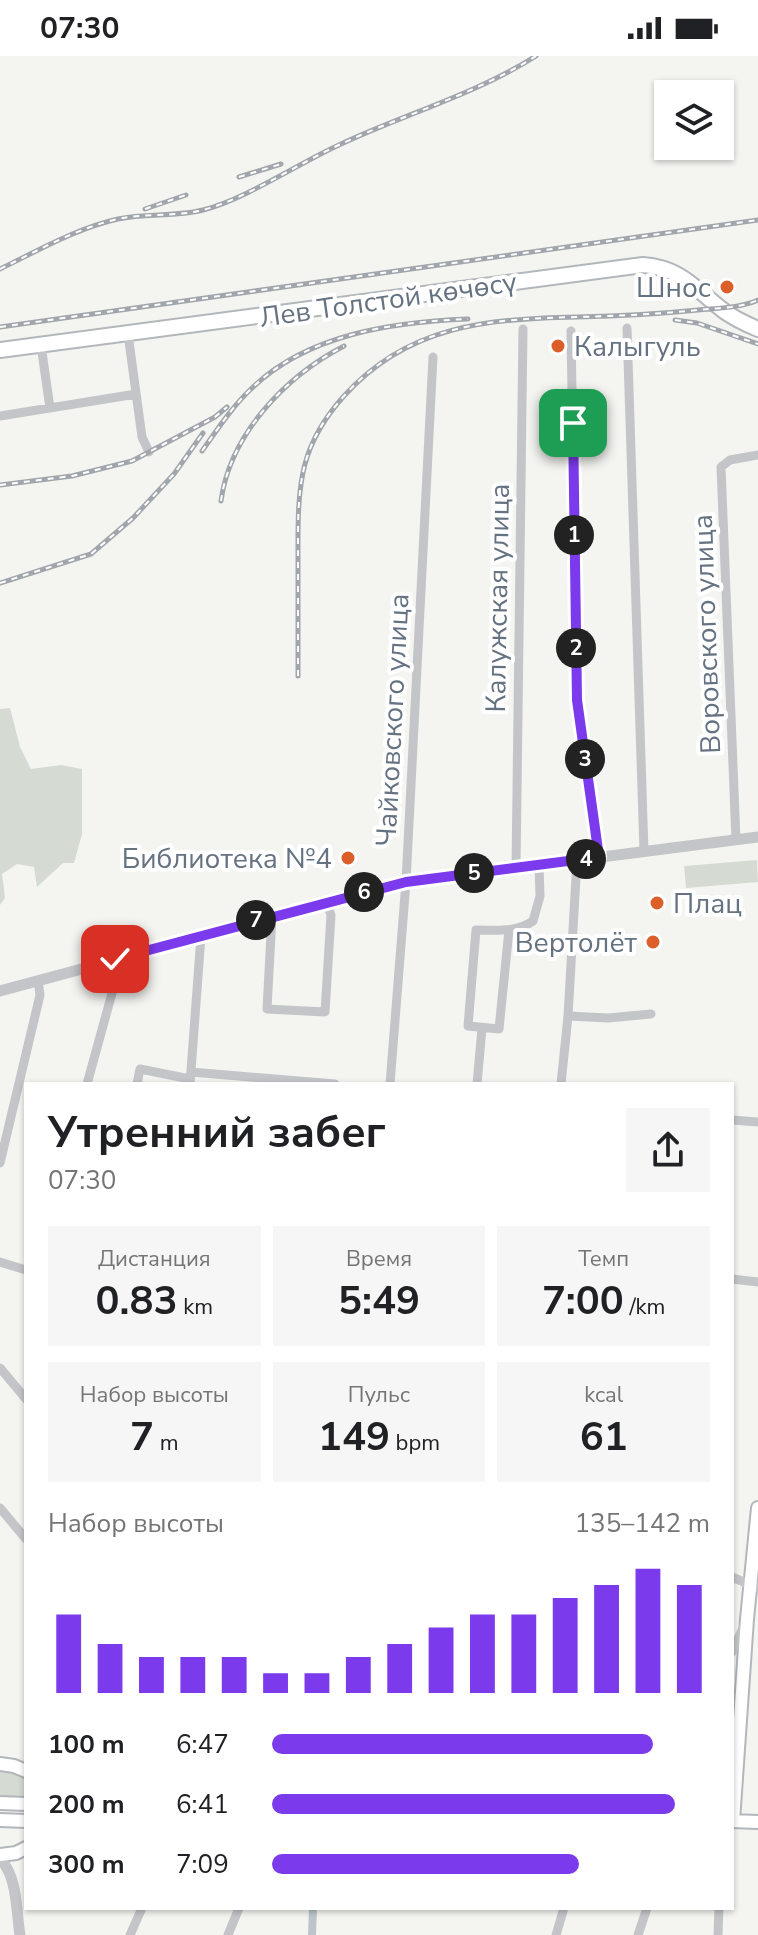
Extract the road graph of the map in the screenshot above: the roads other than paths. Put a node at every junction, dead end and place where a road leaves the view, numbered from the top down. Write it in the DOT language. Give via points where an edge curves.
graph roads {
  1 [pos="627,328"];
  2 [pos="523,329"];
  3 [pos="758,329"];
  4 [pos="571,331"];
  5 [pos="128,334"];
  6 [pos="41,345"];
  7 [pos="0,350"];
  8 [pos="433,357"];
  9 [pos="136,394"];
  10 [pos="50,408"];
  11 [pos="0,416"];
  12 [pos="149,452"];
  13 [pos="758,455"];
  14 [pos="758,837"];
  15 [pos="736,840"];
  16 [pos="644,851"];
  17 [pos="599,857"];
  18 [pos="577,860"];
  19 [pos="539,865"];
  20 [pos="516,868"];
  21 [pos="406,882"];
  22 [pos="326,902"];
  23 [pos="272,916"];
  24 [pos="509,930"];
  25 [pos="201,936"];
  26 [pos="115,959"];
  27 [pos="38,980"];
  28 [pos="0,991"];
  29 [pos="651,1014"];
  30 [pos="568,1016"];
  31 [pos="482,1028"];
  32 [pos="190,1078"];
  33 [pos="88,1082"];
  34 [pos="137,1082"];
  35 [pos="287,1082"];
  36 [pos="390,1082"];
  37 [pos="477,1082"];
  38 [pos="561,1082"];
  39 [pos="734,1120"];
  40 [pos="758,1122"];
  41 [pos="0,1163"];
  42 [pos="0,1262"];
  43 [pos="24,1269"];
  44 [pos="734,1279"];
  45 [pos="758,1282"];
  46 [pos="0,1368"];
  47 [pos="24,1397"];
  48 [pos="0,1508"];
  49 [pos="758,1508"];
  50 [pos="24,1537"];
  51 [pos="734,1578"];
  52 [pos="754,1587"];
  53 [pos="747,1619"];
  54 [pos="734,1648"];
  55 [pos="3,1763"];
  56 [pos="24,1770"];
  57 [pos="734,1794"];
  58 [pos="0,1803"];
  59 [pos="24,1804"];
  60 [pos="0,1820"];
  61 [pos="24,1821"];
  62 [pos="734,1821"];
  63 [pos="758,1822"];
  64 [pos="24,1849"];
  65 [pos="24,1850"];
  66 [pos="0,1857"];
  67 [pos="11,1877"];
  68 [pos="141,1910"];
  69 [pos="238,1910"];
  70 [pos="563,1910"];
  71 [pos="646,1910"];
  72 [pos="719,1910"];
  73 [pos="20,1935"];
  74 [pos="130,1935"];
  75 [pos="228,1935"];
  76 [pos="556,1935"];
  77 [pos="638,1935"];
  78 [pos="718,1935"];
  1 -- 16 [label="street"];
  2 -- 20 [label="street, Калужская улица"];
  3 -- 5 [label="main road, Лев Толстой көчөсү" via="720,308 687,278 643,265"];
  4 -- 17 [label="street" via="577,700"];
  5 -- 6 [label="main road, Лев Толстой көчөсү"];
  5 -- 9 [label="street"];
  6 -- 7 [label="main road, Лев Толстой көчөсү"];
  6 -- 10 [label="street"];
  8 -- 21 [label="street, Чайковского улица"];
  9 -- 10 [label="street"];
  9 -- 12 [label="street"];
  10 -- 11 [label="street"];
  13 -- 15 [label="street, Воровского улица" via="721,467"];
  14 -- 15 [label="street"];
  15 -- 16 [label="street"];
  16 -- 17 [label="street"];
  17 -- 18 [label="street"];
  18 -- 19 [label="street"];
  18 -- 30 [label="street"];
  19 -- 20 [label="street"];
  19 -- 24 [label="street" via="535,918"];
  20 -- 21 [label="street"];
  21 -- 22 [label="street"];
  21 -- 36 [label="street, Чайковского улица"];
  22 -- 23 [label="street"];
  22 -- 23 [label="street" via="331,915 325,1012 267,1009"];
  23 -- 25 [label="street"];
  24 -- 31 [label="street" via="499,1029"];
  24 -- 31 [label="street" via="476,930 468,1026"];
  25 -- 26 [label="street"];
  25 -- 32 [label="street"];
  26 -- 27 [label="street"];
  26 -- 33 [label="street" via="117,975"];
  27 -- 28 [label="street"];
  27 -- 41 [label="street" via="41,990"];
  29 -- 30 [label="street"];
  30 -- 38 [label="street"];
  31 -- 37 [label="street"];
  32 -- 34 [label="street" via="140,1069"];
  32 -- 35 [label="street"];
  39 -- 40 [label="street"];
  42 -- 43 [label="street"];
  44 -- 45 [label="street"];
  46 -- 47 [label="street"];
  48 -- 50 [label="street"];
  49 -- 52 [label="main road"];
  51 -- 52 [label="street"];
  52 -- 53 [label="main road"];
  53 -- 54 [label="street"];
  53 -- 57 [label="main road"];
  55 -- 56 [label="main road"];
  58 -- 59 [label="main road"];
  60 -- 61 [label="main road"];
  62 -- 63 [label="main road"];
  64 -- 66 [label="main road"];
  65 -- 67 [label="street"];
  66 -- 67 [label="street"];
  67 -- 73 [label="street"];
  68 -- 74 [label="street"];
  69 -- 75 [label="street"];
  70 -- 76 [label="street"];
  71 -- 77 [label="street"];
  72 -- 78 [label="street"];
}
